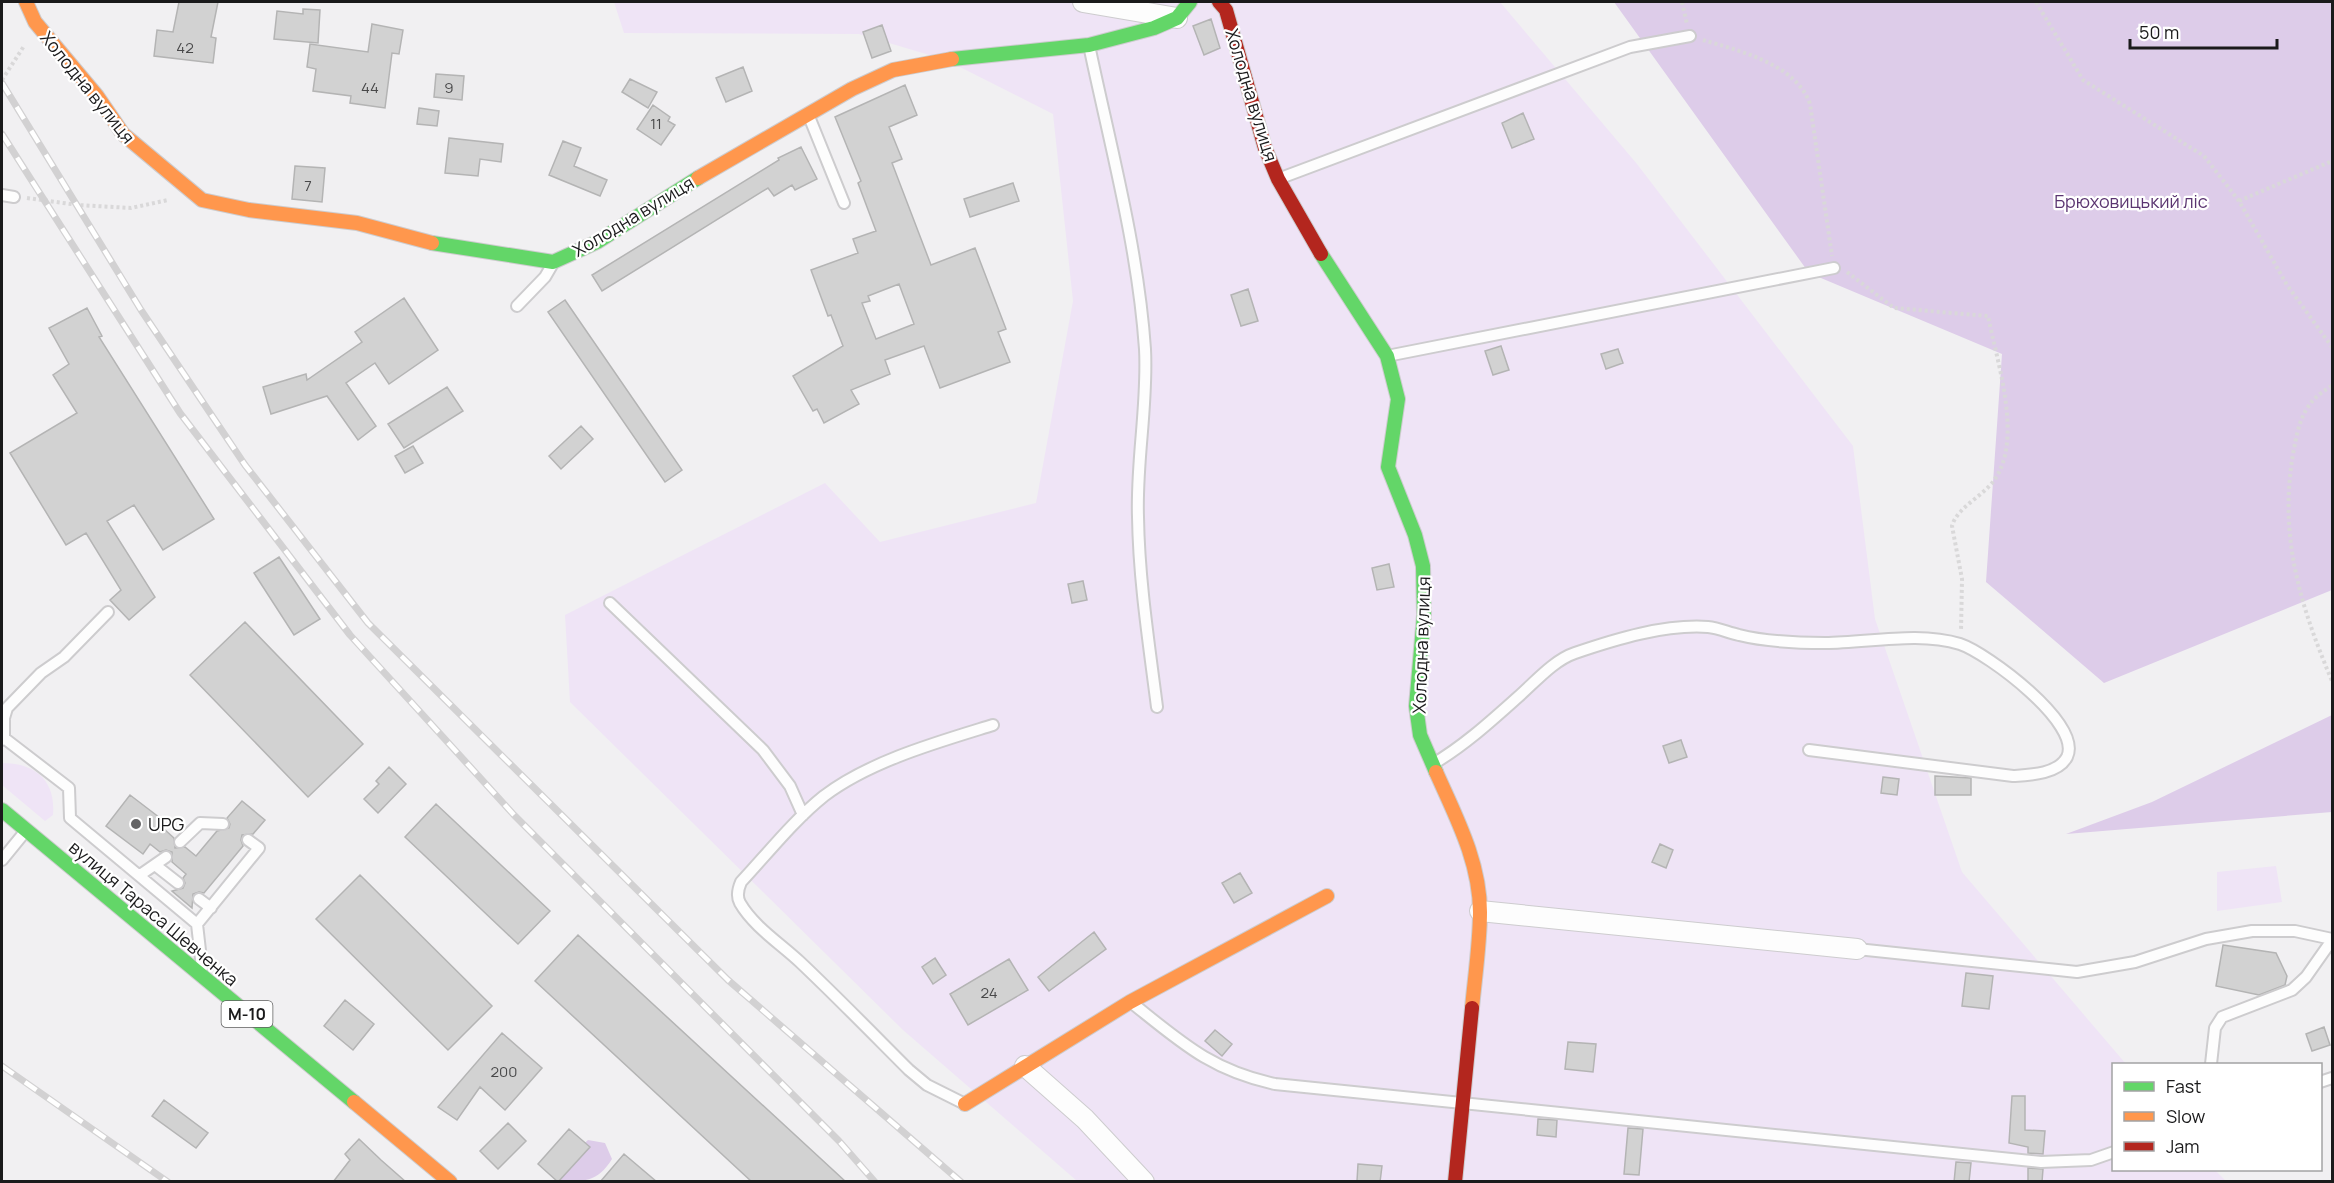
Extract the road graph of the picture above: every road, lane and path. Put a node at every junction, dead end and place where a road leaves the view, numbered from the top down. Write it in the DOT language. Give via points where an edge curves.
graph roads {
  1 [pos="27,2"];
  2 [pos="1083,2"];
  3 [pos="1190,2"];
  4 [pos="1219,2"];
  5 [pos="1682,2"];
  6 [pos="2036,2"];
  7 [pos="1177,18"];
  8 [pos="35,22"];
  9 [pos="1690,36"];
  10 [pos="1089,45"];
  11 [pos="2,81"];
  12 [pos="808,113"];
  13 [pos="2332,161"];
  14 [pos="1278,179"];
  15 [pos="2,195"];
  16 [pos="195,195"];
  17 [pos="14,197"];
  18 [pos="2239,201"];
  19 [pos="844,203"];
  20 [pos="553,262"];
  21 [pos="1834,268"];
  22 [pos="517,306"];
  23 [pos="2332,347"];
  24 [pos="1387,356"];
  25 [pos="2332,386"];
  26 [pos="610,603"];
  27 [pos="108,612"];
  28 [pos="1960,644"];
  29 [pos="2332,681"];
  30 [pos="1157,707"];
  31 [pos="3,718"];
  32 [pos="993,725"];
  33 [pos="3,739"];
  34 [pos="1809,750"];
  35 [pos="1433,765"];
  36 [pos="2,810"];
  37 [pos="804,815"];
  38 [pos="223,824"];
  39 [pos="26,831"];
  40 [pos="248,840"];
  41 [pos="180,842"];
  42 [pos="166,857"];
  43 [pos="2,860"];
  44 [pos="155,865"];
  45 [pos="140,875"];
  46 [pos="178,883"];
  47 [pos="1327,896"];
  48 [pos="199,899"];
  49 [pos="211,908"];
  50 [pos="1480,911"];
  51 [pos="197,924"];
  52 [pos="2332,940"];
  53 [pos="1857,949"];
  54 [pos="203,977"];
  55 [pos="1130,1002"];
  56 [pos="2211,1063"];
  57 [pos="1025,1066"];
  58 [pos="1465,1102"];
  59 [pos="965,1104"];
  60 [pos="2112,1153"];
  61 [pos="450,1182"];
  62 [pos="1144,1182"];
  63 [pos="1455,1182"];
  1 -- 8 [label="street, Холодна вулиця"];
  2 -- 7 [label="street"];
  3 -- 7 [label="street, Холодна вулиця"];
  4 -- 14 [label="street, Холодна вулиця" via="1226,10 1265,148"];
  5 -- 9 [label="path"];
  6 -- 18 [label="path" via="2083,80 2204,156"];
  7 -- 10 [label="street, Холодна вулиця"];
  8 -- 11 [label="path" via="15,64"];
  8 -- 16 [label="street, Холодна вулиця" via="97,96 123,134"];
  9 -- 14 [label="lane" via="1630,47"];
  9 -- 21 [label="path" via="1772,65 1805,90"];
  10 -- 12 [label="street, Холодна вулиця" via="946,60 893,70"];
  10 -- 30 [label="lane" via="1141,312 1146,382 1138,517"];
  12 -- 19 [label="lane"];
  12 -- 20 [label="street, Холодна вулиця" via="597,242"];
  13 -- 18 [label="path"];
  14 -- 24 [label="street, Холодна вулиця" via="1332,274"];
  15 -- 17 [label="lane"];
  16 -- 17 [label="path" via="131,208"];
  16 -- 20 [label="street, Холодна вулиця" via="216,204 357,223 424,242"];
  18 -- 23 [label="path" via="2287,285"];
  20 -- 22 [label="lane" via="545,277"];
  21 -- 24 [label="lane"];
  21 -- 28 [label="path" via="1855,276 1894,308 1988,316 2006,408 2007,452 1987,491 1954,519 1952,526 1962,579"];
  24 -- 35 [label="street, Холодна вулиця" via="1398,399 1388,467 1423,566 1424,615 1416,706 1420,735"];
  25 -- 29 [label="path" via="2308,404 2297,434 2288,520 2297,585"];
  26 -- 37 [label="lane" via="763,750 790,786"];
  27 -- 31 [label="lane" via="64,657 41,673 7,708"];
  28 -- 34 [label="lane" via="1987,657 2046,708 2067,739 2066,758 2035,775 2013,776"];
  28 -- 35 [label="lane" via="1925,639 1864,643 1777,640 1711,627 1634,637 1573,654 1559,662 1472,739"];
  31 -- 33 [label="lane"];
  32 -- 37 [label="lane" via="933,743 863,773 826,795"];
  33 -- 45 [label="lane" via="69,788 70,818"];
  35 -- 50 [label="street, Холодна вулиця" via="1465,836"];
  36 -- 39 [label="street, вулиця Тараса Шевченка / М-10"];
  37 -- 59 [label="lane" via="741,882 738,898 742,907 909,1070 927,1085"];
  38 -- 41 [label="lane" via="200,824"];
  39 -- 43 [label="lane"];
  39 -- 54 [label="street, вулиця Тараса Шевченка / М-10"];
  40 -- 49 [label="lane" via="259,848"];
  42 -- 44 [label="lane"];
  44 -- 45 [label="lane"];
  44 -- 46 [label="lane"];
  45 -- 51 [label="lane"];
  47 -- 55 [label="street"];
  48 -- 49 [label="lane"];
  49 -- 51 [label="lane"];
  50 -- 53 [label="street"];
  50 -- 58 [label="street, Холодна вулиця"];
  51 -- 54 [label="lane"];
  52 -- 53 [label="lane" via="2295,931 2252,931 2206,939 2135,962 2077,972"];
  52 -- 56 [label="lane" via="2292,990 2222,1017 2215,1028"];
  54 -- 61 [label="street, вулиця Тараса Шевченка / М-10"];
  55 -- 57 [label="street"];
  55 -- 58 [label="lane" via="1193,1053 1243,1077 1299,1087"];
  57 -- 59 [label="street"];
  57 -- 62 [label="street" via="1085,1119"];
  58 -- 60 [label="lane" via="2041,1162 2091,1160"];
  58 -- 63 [label="street, Холодна вулиця"];
}
